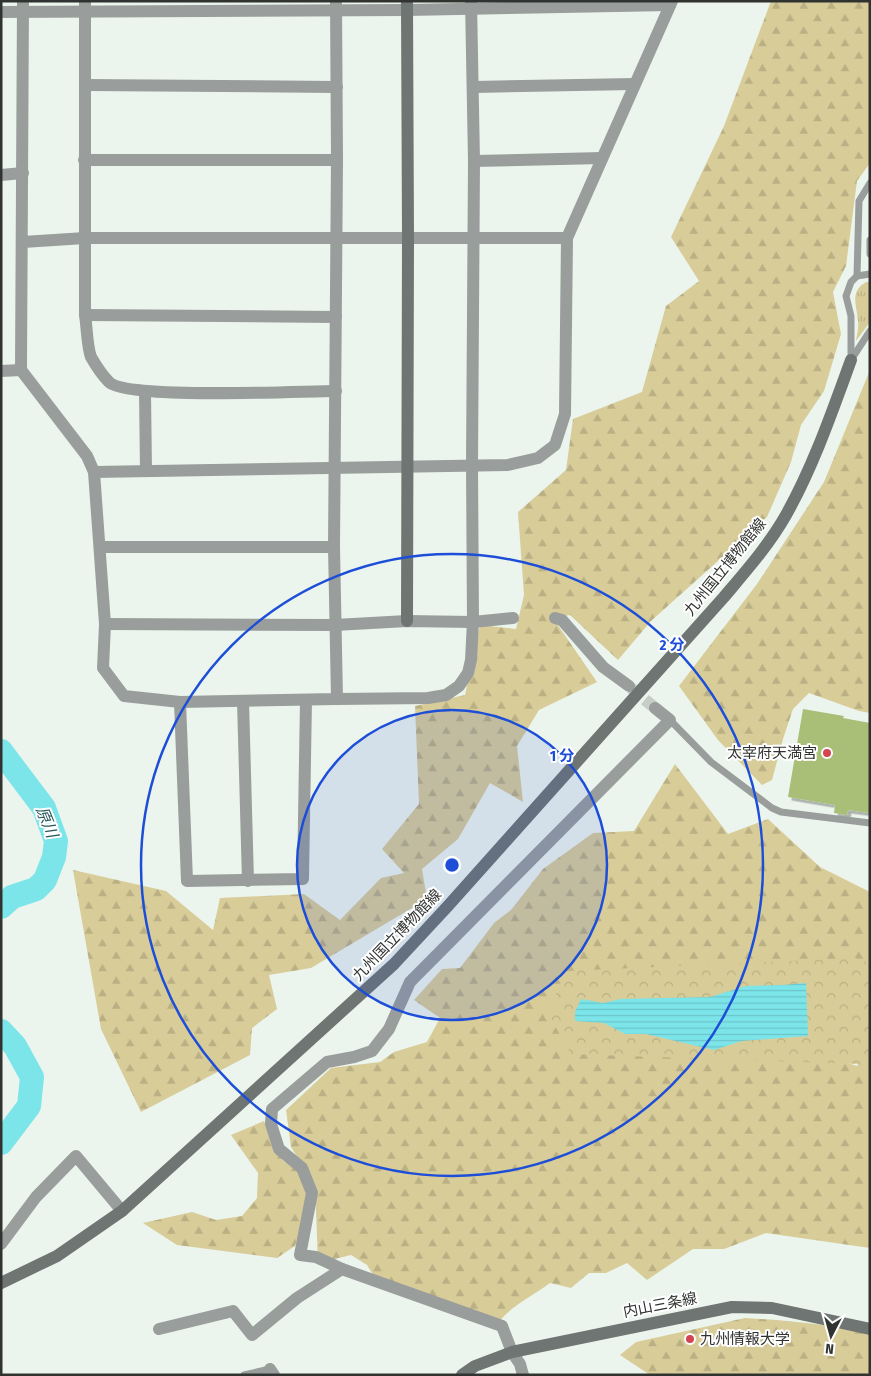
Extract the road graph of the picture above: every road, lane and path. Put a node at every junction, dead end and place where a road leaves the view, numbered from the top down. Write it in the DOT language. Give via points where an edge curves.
graph roads {
  1 [pos="671,3"];
  2 [pos="471,5"];
  3 [pos="336,6"];
  4 [pos="407,6"];
  5 [pos="23,7"];
  6 [pos="85,7"];
  7 [pos="1,12"];
  8 [pos="634,84"];
  9 [pos="86,85"];
  10 [pos="337,87"];
  11 [pos="474,87"];
  12 [pos="602,158"];
  13 [pos="84,160"];
  14 [pos="338,160"];
  15 [pos="474,161"];
  16 [pos="23,173"];
  17 [pos="1,175"];
  18 [pos="870,183"];
  19 [pos="85,238"];
  20 [pos="336,238"];
  21 [pos="408,238"];
  22 [pos="567,238"];
  23 [pos="473,239"];
  24 [pos="870,240"];
  25 [pos="23,242"];
  26 [pos="870,254"];
  27 [pos="870,274"];
  28 [pos="857,276"];
  29 [pos="85,315"];
  30 [pos="336,317"];
  31 [pos="870,331"];
  32 [pos="851,360"];
  33 [pos="21,370"];
  34 [pos="1,371"];
  35 [pos="336,391"];
  36 [pos="145,392"];
  37 [pos="472,465"];
  38 [pos="406,467"];
  39 [pos="335,468"];
  40 [pos="146,471"];
  41 [pos="94,472"];
  42 [pos="334,546"];
  43 [pos="100,547"];
  44 [pos="513,618"];
  45 [pos="555,618"];
  46 [pos="407,621"];
  47 [pos="473,622"];
  48 [pos="105,624"];
  49 [pos="335,625"];
  50 [pos="629,686"];
  51 [pos="337,699"];
  52 [pos="306,700"];
  53 [pos="244,701"];
  54 [pos="180,702"];
  55 [pos="655,708"];
  56 [pos="670,720"];
  57 [pos="870,823"];
  58 [pos="248,881"];
  59 [pos="122,1211"];
  60 [pos="1,1244"];
  61 [pos="342,1269"];
  62 [pos="1,1283"];
  63 [pos="160,1329"];
  64 [pos="870,1329"];
  65 [pos="512,1352"];
  66 [pos="272,1372"];
  67 [pos="244,1375"];
  68 [pos="462,1375"];
  69 [pos="523,1375"];
  1 -- 2 [label="street"];
  1 -- 8 [label="street"];
  2 -- 4 [label="street"];
  2 -- 11 [label="street"];
  3 -- 4 [label="street"];
  3 -- 6 [label="street"];
  3 -- 10 [label="street"];
  4 -- 21 [label="main road"];
  5 -- 6 [label="street"];
  5 -- 7 [label="street"];
  5 -- 16 [label="street"];
  6 -- 9 [label="street"];
  8 -- 11 [label="street"];
  8 -- 12 [label="street"];
  9 -- 10 [label="street"];
  9 -- 13 [label="street"];
  10 -- 14 [label="street"];
  11 -- 15 [label="street"];
  12 -- 15 [label="street"];
  12 -- 22 [label="street"];
  13 -- 14 [label="street"];
  13 -- 19 [label="street"];
  14 -- 20 [label="street"];
  15 -- 23 [label="street"];
  16 -- 17 [label="street"];
  16 -- 25 [label="street"];
  18 -- 28 [label="lane" via="859,201"];
  19 -- 20 [label="street"];
  19 -- 25 [label="street"];
  19 -- 29 [label="street"];
  20 -- 21 [label="street"];
  20 -- 30 [label="street"];
  21 -- 23 [label="street"];
  21 -- 38 [label="main road"];
  22 -- 23 [label="street"];
  22 -- 37 [label="street" via="565,414 555,445 538,458 508,465"];
  23 -- 37 [label="street"];
  24 -- 26 [label="lane"];
  25 -- 33 [label="street"];
  27 -- 28 [label="lane"];
  28 -- 32 [label="lane" via="846,296 851,316"];
  29 -- 30 [label="street"];
  29 -- 36 [label="street" via="91,356 109,383"];
  30 -- 35 [label="street"];
  31 -- 32 [label="lane"];
  32 -- 59 [label="main road, 九州国立博物館線" via="809,467 786,515 758,557 724,598 394,964"];
  33 -- 34 [label="street"];
  33 -- 41 [label="street" via="87,456"];
  35 -- 36 [label="street"];
  35 -- 39 [label="street"];
  36 -- 40 [label="street"];
  37 -- 38 [label="street"];
  37 -- 47 [label="street"];
  38 -- 39 [label="street"];
  38 -- 46 [label="main road"];
  39 -- 40 [label="street"];
  39 -- 42 [label="street"];
  40 -- 41 [label="street"];
  41 -- 43 [label="street"];
  42 -- 43 [label="street"];
  42 -- 49 [label="street"];
  43 -- 48 [label="street"];
  44 -- 47 [label="street"];
  45 -- 50 [label="street" via="562,620 603,667"];
  46 -- 47 [label="street"];
  46 -- 49 [label="street"];
  47 -- 51 [label="street" via="468,673 459,686 446,695"];
  48 -- 49 [label="street"];
  48 -- 54 [label="street" via="103,668 124,696"];
  49 -- 51 [label="street"];
  51 -- 52 [label="street"];
  52 -- 53 [label="street"];
  52 -- 58 [label="street" via="303,879"];
  53 -- 54 [label="street"];
  53 -- 58 [label="street"];
  54 -- 58 [label="street" via="187,881"];
  55 -- 56 [label="street"];
  56 -- 57 [label="lane" via="711,762 772,808 781,812"];
  56 -- 61 [label="street" via="410,982 389,1029 372,1051 354,1058 327,1062 272,1109 271,1124 280,1149 302,1168 312,1193 300,1255 316,1257"];
  59 -- 60 [label="street" via="76,1156 36,1197"];
  59 -- 62 [label="main road, 九州国立博物館線" via="57,1256"];
  61 -- 63 [label="street" via="297,1298 252,1335 233,1311"];
  61 -- 65 [label="street" via="502,1326"];
  64 -- 65 [label="main road, 内山三条線" via="772,1308 732,1307"];
  65 -- 68 [label="main road, 内山三条線" via="475,1366"];
  65 -- 69 [label="street"];
  66 -- 67 [label="lane"];
}
